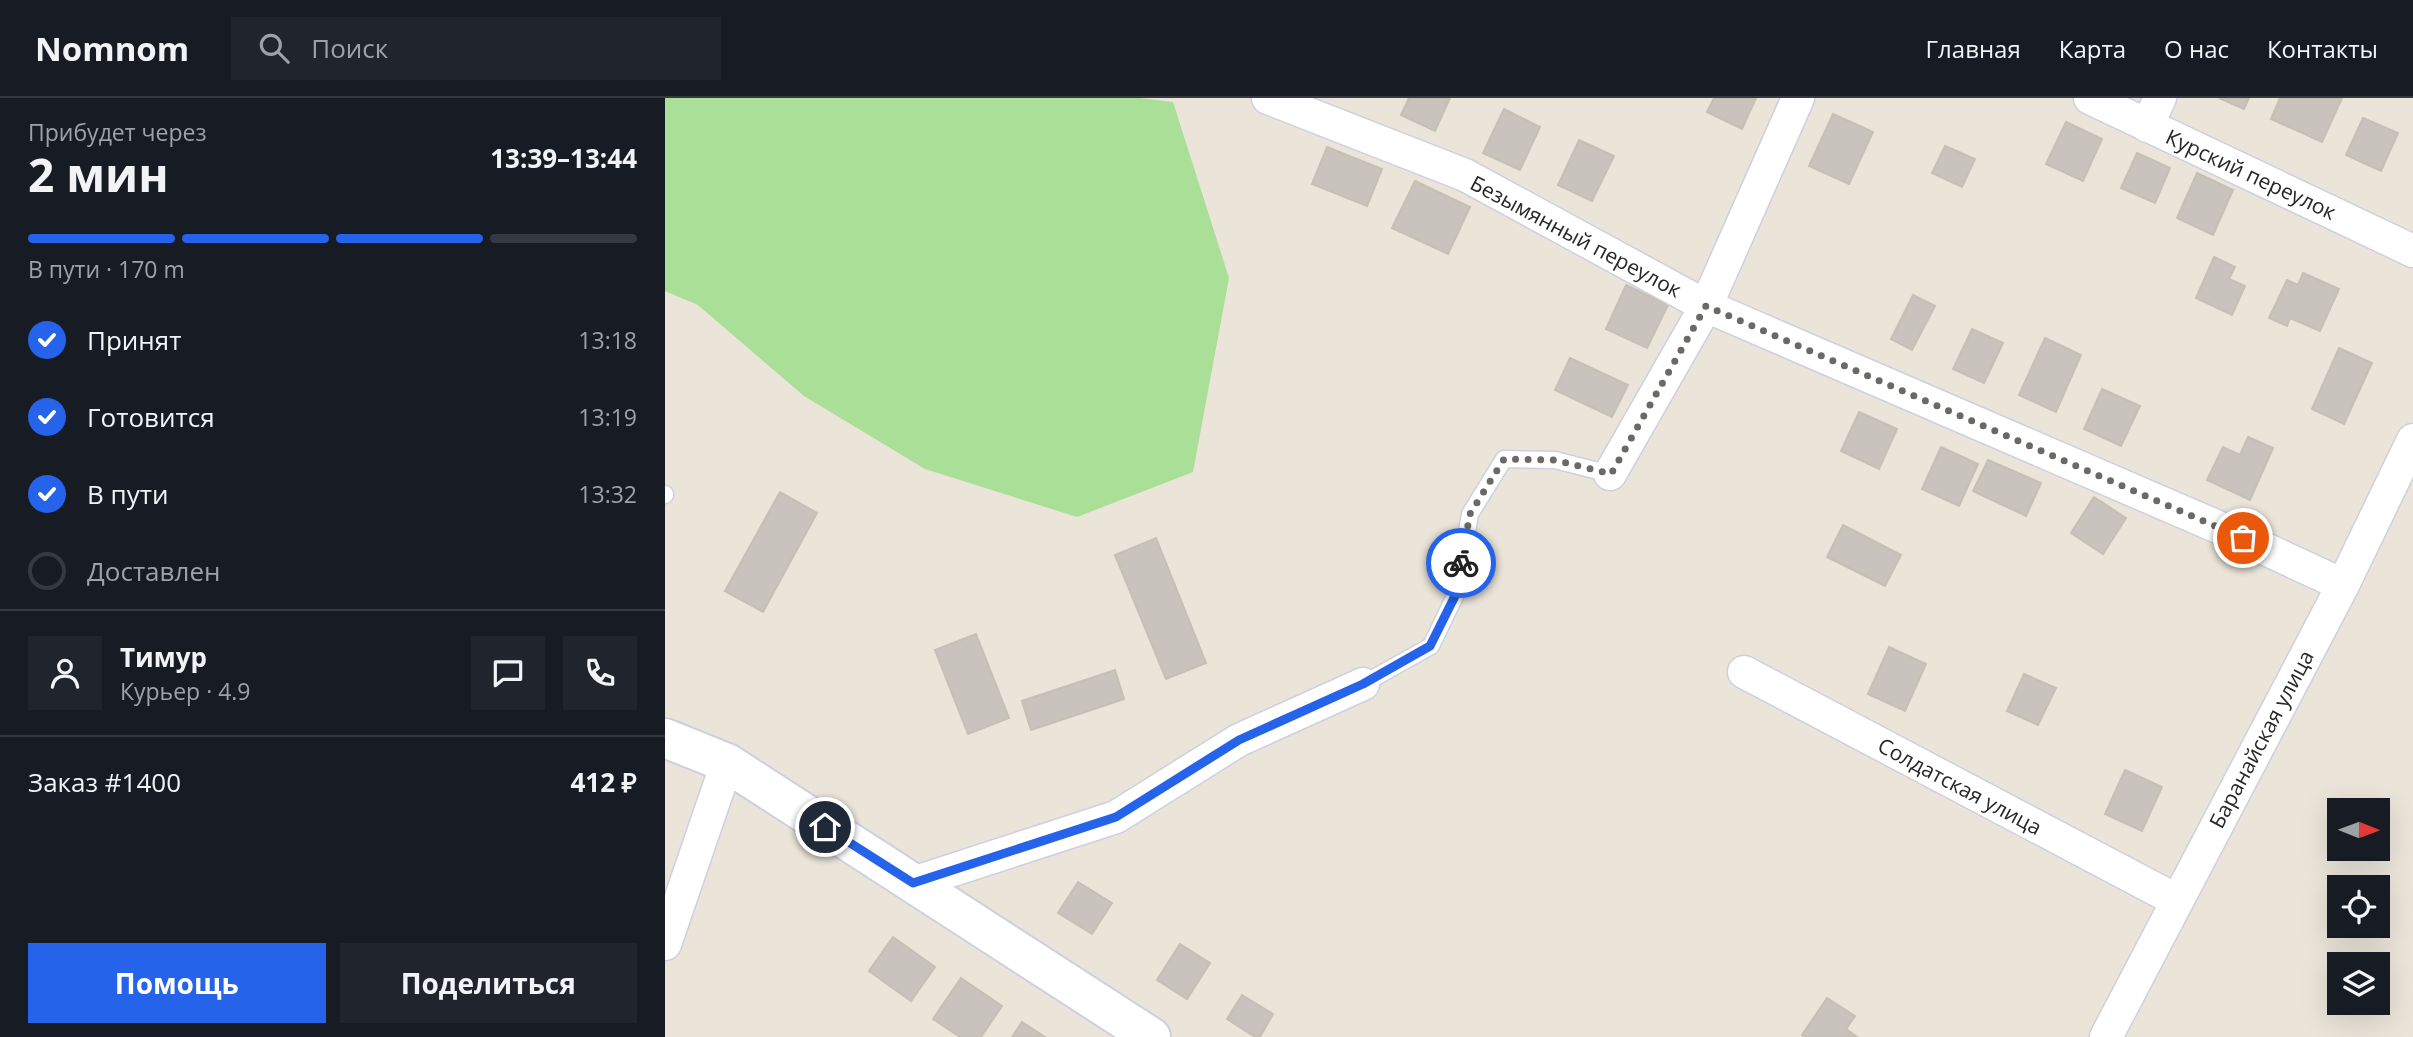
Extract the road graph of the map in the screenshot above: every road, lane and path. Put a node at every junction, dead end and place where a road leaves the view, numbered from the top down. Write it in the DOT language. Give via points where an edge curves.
graph roads {
  1 [pos="1268,98"];
  2 [pos="1798,98"];
  3 [pos="2090,98"];
  4 [pos="2154,112"];
  5 [pos="2413,250"];
  6 [pos="1706,306"];
  7 [pos="2413,440"];
  8 [pos="1611,474"];
  9 [pos="2343,585"];
  10 [pos="1744,672"];
  11 [pos="1363,684"];
  12 [pos="665,738"];
  13 [pos="727,763"];
  14 [pos="913,883"];
  15 [pos="2176,900"];
  16 [pos="665,944"];
  17 [pos="1151,1037"];
  18 [pos="2106,1037"];
  1 -- 6 [label="street, Безымянный переулок" via="1465,175"];
  2 -- 6 [label="street"];
  3 -- 4 [label="street, Курский переулок"];
  4 -- 5 [label="street, Курский переулок"];
  6 -- 8 [label="street"];
  6 -- 9 [label="street, Безымянный переулок"];
  7 -- 9 [label="street, Баранайская улица"];
  8 -- 11 [label="lane" via="1555,460 1504,459 1470,514 1456,594 1430,646"];
  9 -- 15 [label="street, Баранайская улица"];
  10 -- 15 [label="street, Солдатская улица"];
  11 -- 14 [label="street" via="1239,740 1116,817"];
  12 -- 13 [label="street"];
  13 -- 14 [label="street"];
  13 -- 16 [label="street"];
  14 -- 17 [label="street"];
  15 -- 18 [label="street, Баранайская улица"];
}
